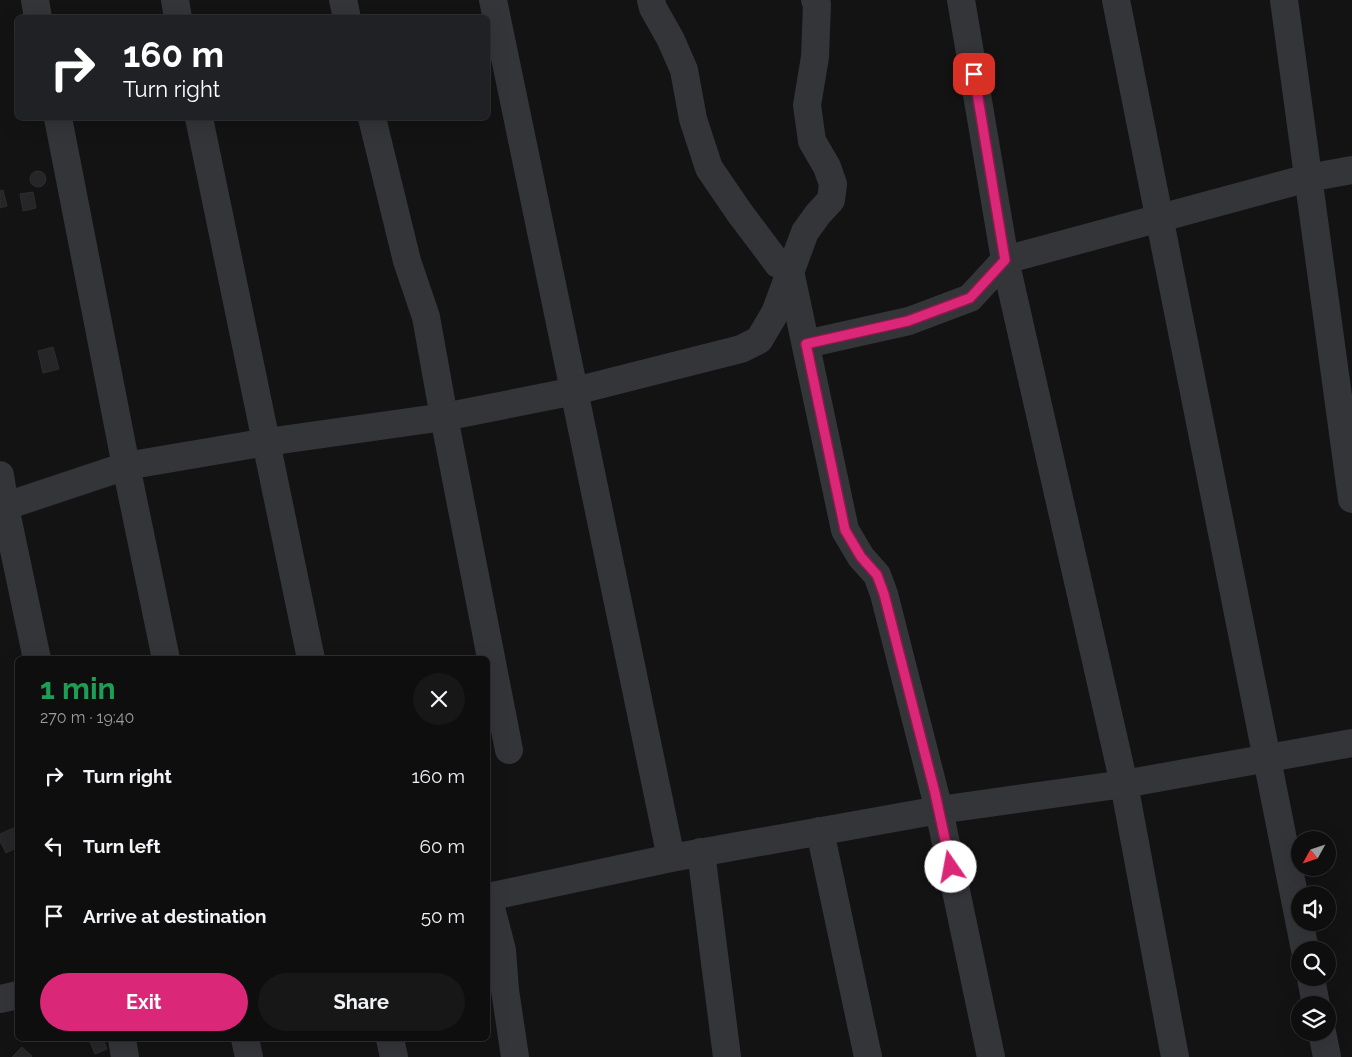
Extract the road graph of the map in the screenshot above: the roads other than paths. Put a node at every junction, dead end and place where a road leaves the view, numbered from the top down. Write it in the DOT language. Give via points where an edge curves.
graph roads {
  1 [pos="35,0"];
  2 [pos="175,0"];
  3 [pos="343,0"];
  4 [pos="493,0"];
  5 [pos="651,0"];
  6 [pos="815,0"];
  7 [pos="961,0"];
  8 [pos="1116,0"];
  9 [pos="1284,0"];
  10 [pos="38,15"];
  11 [pos="178,15"];
  12 [pos="346,15"];
  13 [pos="58,120"];
  14 [pos="199,120"];
  15 [pos="372,120"];
  16 [pos="1352,170"];
  17 [pos="1308,178"];
  18 [pos="1159,218"];
  19 [pos="1005,260"];
  20 [pos="790,271"];
  21 [pos="806,344"];
  22 [pos="575,391"];
  23 [pos="444,417"];
  24 [pos="267,442"];
  25 [pos="126,466"];
  26 [pos="0,476"];
  27 [pos="1352,499"];
  28 [pos="3,508"];
  29 [pos="36,656"];
  30 [pos="165,656"];
  31 [pos="310,656"];
  32 [pos="1352,743"];
  33 [pos="509,750"];
  34 [pos="1267,758"];
  35 [pos="1124,784"];
  36 [pos="939,810"];
  37 [pos="820,831"];
  38 [pos="701,852"];
  39 [pos="671,858"];
  40 [pos="490,897"];
  41 [pos="490,906"];
  42 [pos="1303,941"];
  43 [pos="15,996"];
  44 [pos="0,999"];
  45 [pos="122,1041"];
  46 [pos="245,1041"];
  47 [pos="390,1041"];
  48 [pos="1324,1041"];
  49 [pos="125,1057"];
  50 [pos="249,1057"];
  51 [pos="394,1057"];
  52 [pos="515,1057"];
  53 [pos="727,1057"];
  54 [pos="868,1057"];
  55 [pos="991,1057"];
  56 [pos="1175,1057"];
  57 [pos="1327,1057"];
  1 -- 10 [label="street"];
  2 -- 11 [label="street"];
  3 -- 12 [label="street"];
  4 -- 22 [label="street"];
  5 -- 20 [label="street" via="684,70 693,119 709,168 778,264"];
  6 -- 20 [label="street" via="815,57 807,105 812,141 833,184 831,200 805,232"];
  7 -- 19 [label="street"];
  8 -- 18 [label="street"];
  9 -- 17 [label="street"];
  13 -- 25 [label="street"];
  14 -- 24 [label="street"];
  15 -- 23 [label="street" via="407,261 426,317"];
  16 -- 17 [label="street"];
  17 -- 18 [label="street"];
  17 -- 27 [label="street"];
  18 -- 19 [label="street"];
  18 -- 34 [label="street"];
  19 -- 21 [label="street" via="970,298 908,321"];
  19 -- 35 [label="street"];
  20 -- 21 [label="street"];
  20 -- 22 [label="street" via="775,313 758,340 741,349"];
  21 -- 36 [label="street" via="845,530 861,557 877,575 884,594"];
  22 -- 23 [label="street"];
  22 -- 39 [label="street"];
  23 -- 24 [label="street"];
  23 -- 33 [label="street"];
  24 -- 25 [label="street"];
  24 -- 31 [label="street"];
  25 -- 28 [label="street"];
  25 -- 30 [label="street"];
  26 -- 28 [label="street"];
  28 -- 29 [label="street"];
  32 -- 34 [label="street"];
  34 -- 35 [label="street"];
  34 -- 42 [label="street"];
  35 -- 36 [label="street"];
  35 -- 56 [label="street"];
  36 -- 37 [label="street"];
  36 -- 55 [label="street"];
  37 -- 38 [label="street"];
  37 -- 54 [label="street"];
  38 -- 39 [label="street"];
  38 -- 53 [label="street"];
  39 -- 40 [label="street"];
  41 -- 52 [label="street" via="502,950"];
  43 -- 44 [label="street"];
  45 -- 49 [label="street"];
  46 -- 50 [label="street"];
  47 -- 51 [label="street"];
  48 -- 57 [label="street"];
}
